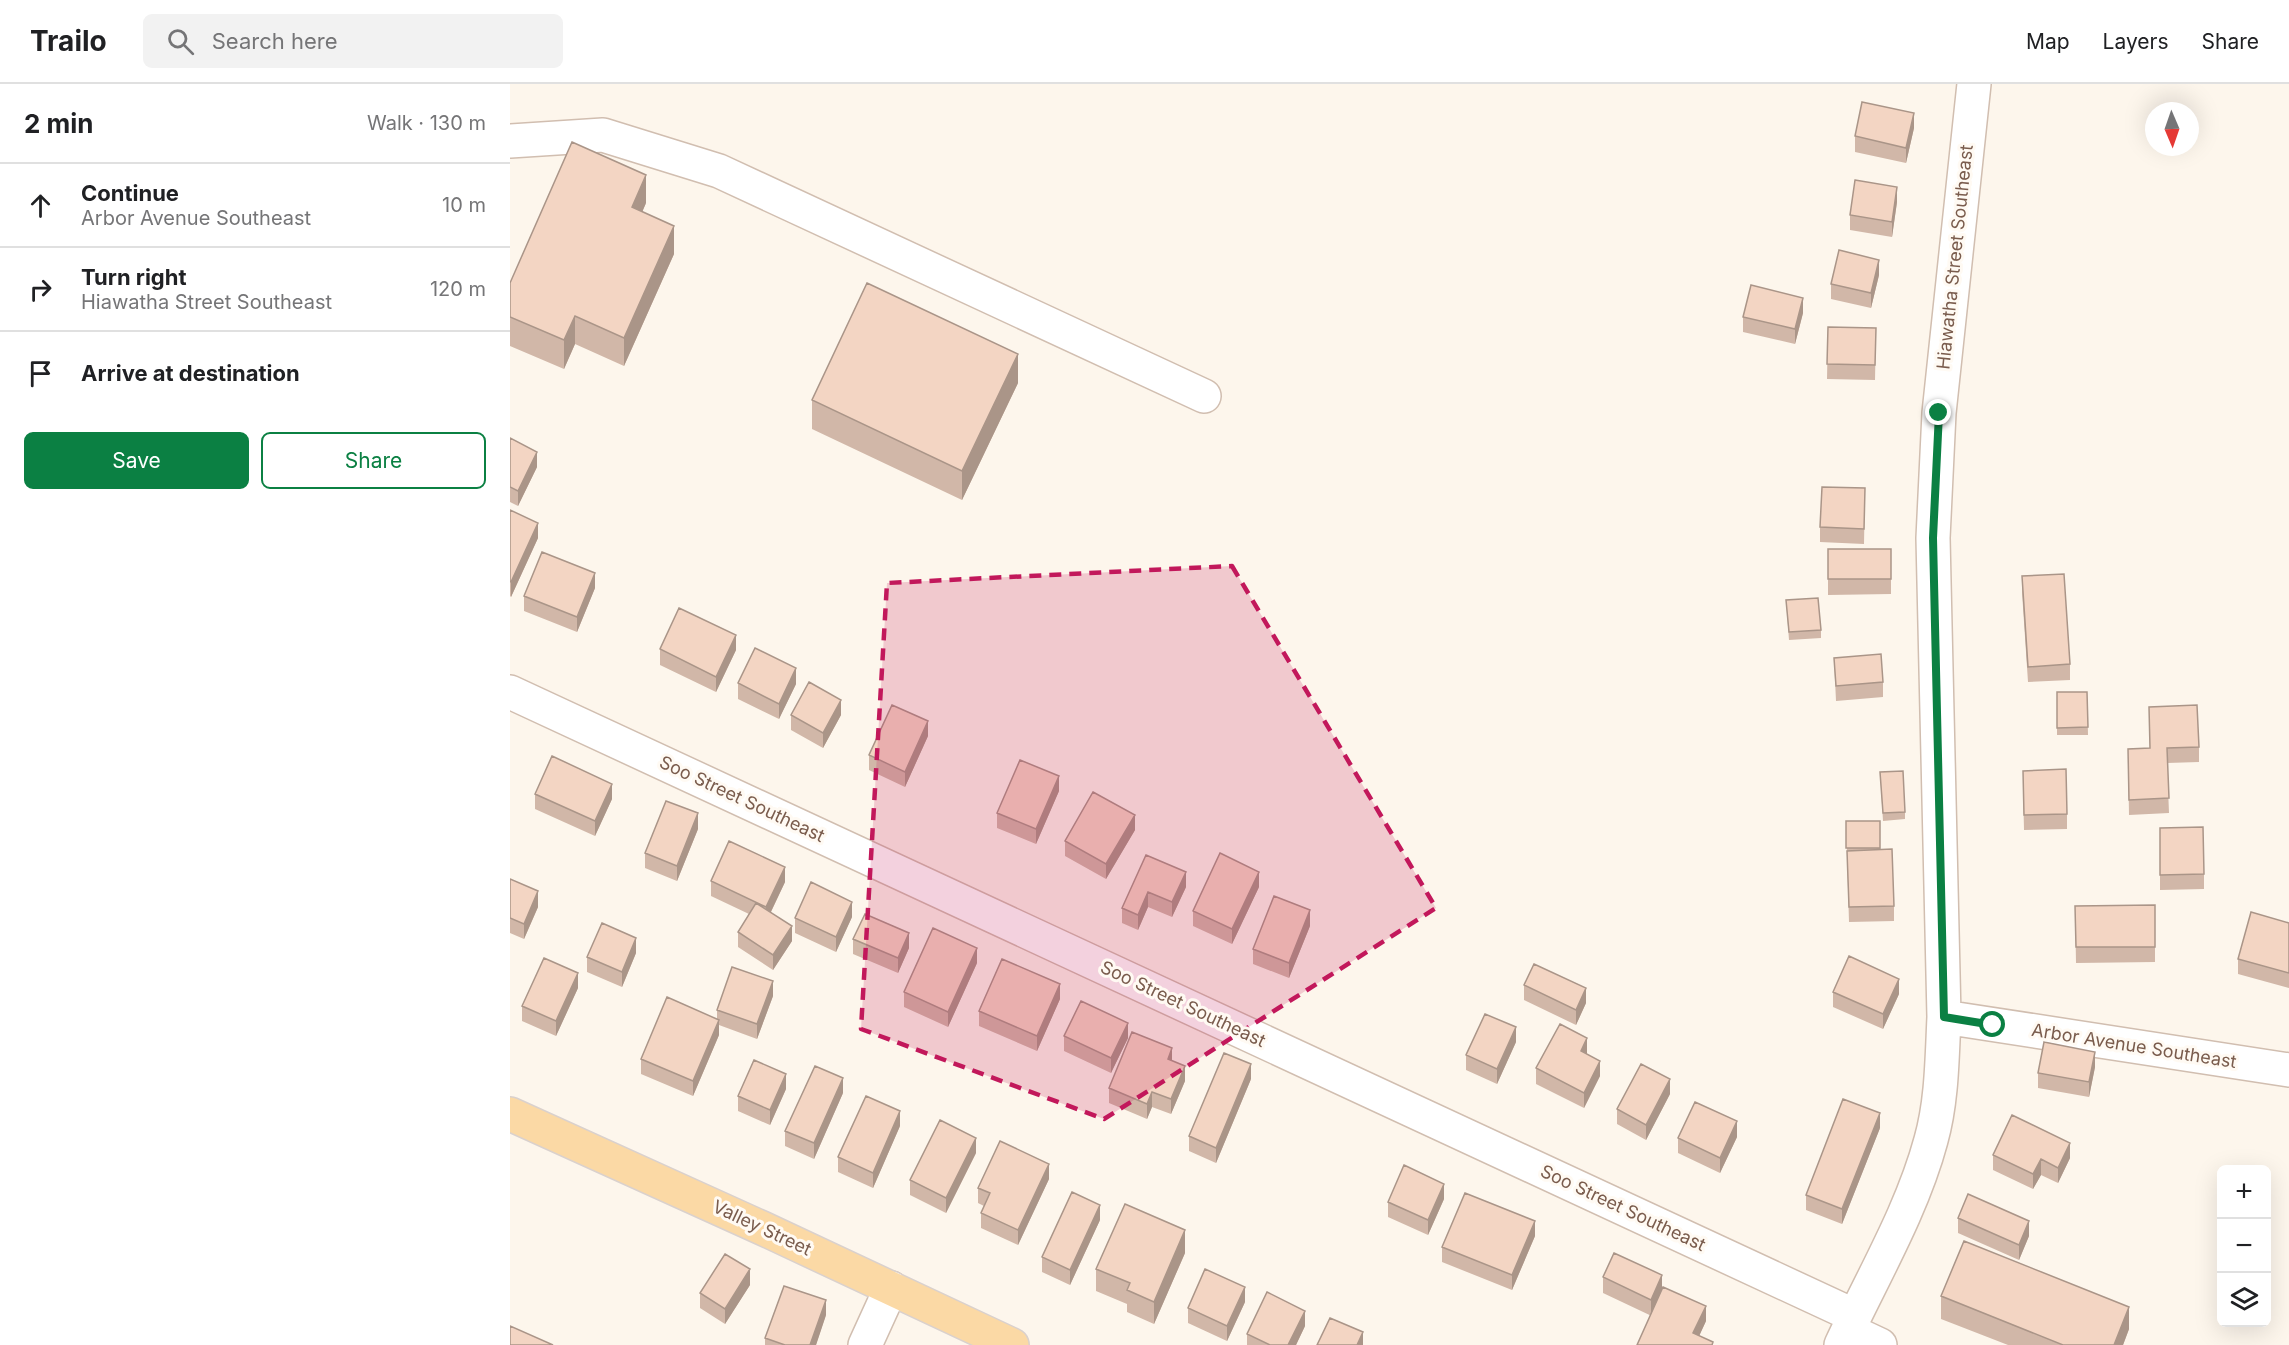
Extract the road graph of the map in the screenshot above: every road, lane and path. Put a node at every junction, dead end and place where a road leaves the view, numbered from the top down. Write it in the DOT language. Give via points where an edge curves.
graph roads {
  1 [pos="1974,84"];
  2 [pos="510,141"];
  3 [pos="1204,396"];
  4 [pos="510,692"];
  5 [pos="1944,1017"];
  6 [pos="2289,1070"];
  7 [pos="510,1114"];
  8 [pos="891,1288"];
  9 [pos="1848,1330"];
  10 [pos="865,1345"];
  11 [pos="1012,1345"];
  12 [pos="1880,1345"];
  1 -- 5 [label="street, Hiawatha Street Southeast" via="1939,413 1933,538"];
  2 -- 3 [label="street" via="603,135 719,171"];
  4 -- 9 [label="street, Soo Street Southeast"];
  5 -- 6 [label="street, Arbor Avenue Southeast"];
  5 -- 9 [label="street, Hiawatha Street Southeast" via="1932,1140 1904,1212"];
  7 -- 8 [label="main road, Valley Street"];
  8 -- 10 [label="street"];
  8 -- 11 [label="main road, Valley Street"];
  9 -- 12 [label="street, Soo Street Southeast"];
}
